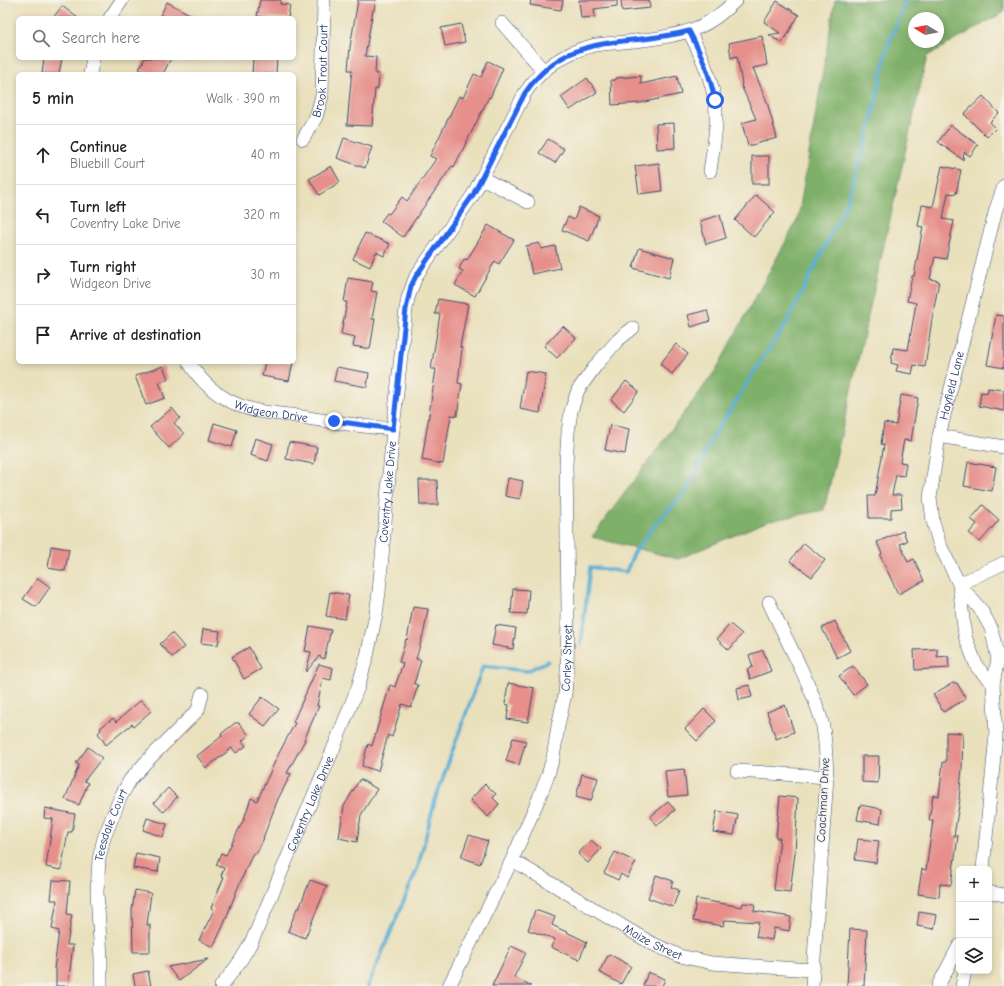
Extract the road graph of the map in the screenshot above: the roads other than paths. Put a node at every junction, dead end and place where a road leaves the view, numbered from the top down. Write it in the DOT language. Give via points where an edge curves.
graph roads {
  1 [pos="122,0"];
  2 [pos="324,0"];
  3 [pos="736,0"];
  4 [pos="111,16"];
  5 [pos="502,23"];
  6 [pos="689,31"];
  7 [pos="93,60"];
  8 [pos="544,70"];
  9 [pos="90,72"];
  10 [pos="303,139"];
  11 [pos="710,171"];
  12 [pos="482,178"];
  13 [pos="1004,186"];
  14 [pos="528,202"];
  15 [pos="632,328"];
  16 [pos="190,364"];
  17 [pos="393,429"];
  18 [pos="939,436"];
  19 [pos="1004,447"];
  20 [pos="1004,563"];
  21 [pos="960,584"];
  22 [pos="768,602"];
  23 [pos="993,684"];
  24 [pos="202,694"];
  25 [pos="1000,736"];
  26 [pos="737,771"];
  27 [pos="827,777"];
  28 [pos="512,860"];
  29 [pos="983,866"];
  30 [pos="992,893"];
  31 [pos="1004,895"];
  32 [pos="956,952"];
  33 [pos="812,970"];
  34 [pos="964,974"];
  35 [pos="101,986"];
  36 [pos="221,986"];
  37 [pos="449,986"];
  38 [pos="812,986"];
  39 [pos="938,986"];
  40 [pos="962,986"];
  1 -- 4 [label="street"];
  2 -- 10 [label="street, Brook Trout Court" via="322,96 316,116"];
  3 -- 6 [label="street, Coventry Lake Drive" via="711,21"];
  5 -- 8 [label="street"];
  6 -- 8 [label="street, Coventry Lake Drive" via="595,45 562,57"];
  6 -- 11 [label="street" via="706,66 715,100 716,124"];
  7 -- 9 [label="street"];
  8 -- 12 [label="street, Coventry Lake Drive" via="525,93"];
  12 -- 14 [label="street"];
  12 -- 17 [label="street, Coventry Lake Drive" via="411,286 406,309"];
  13 -- 18 [label="street, Hayfield Lane"];
  15 -- 28 [label="street, Corley Street" via="596,364 578,390 571,411 566,464 568,608 565,694 548,778"];
  16 -- 17 [label="street, Widgeon Drive" via="210,388 247,408"];
  17 -- 36 [label="street, Coventry Lake Drive" via="376,614 358,687 256,932 247,951"];
  18 -- 19 [label="street"];
  18 -- 21 [label="street, Hayfield Lane" via="930,498 933,521 938,543"];
  20 -- 21 [label="street"];
  21 -- 23 [label="street, Hayfield Lane" via="965,636 977,667"];
  21 -- 23 [label="street, Hayfield Lane" via="981,610 991,628 998,659"];
  22 -- 27 [label="street, Coachman Drive" via="822,722 826,743"];
  23 -- 25 [label="street, Hayfield Lane"];
  24 -- 35 [label="street, Teesdale Court" via="195,714 130,780 104,838 99,859 98,884"];
  25 -- 29 [label="street, Hayfield Lane"];
  26 -- 27 [label="street"];
  27 -- 33 [label="street, Coachman Drive"];
  28 -- 33 [label="street, Maize Street" via="651,943 680,956 712,963"];
  28 -- 37 [label="street, Corley Street"];
  30 -- 31 [label="street"];
  32 -- 39 [label="street"];
  33 -- 38 [label="street, Coachman Drive"];
  34 -- 40 [label="street"];
}
